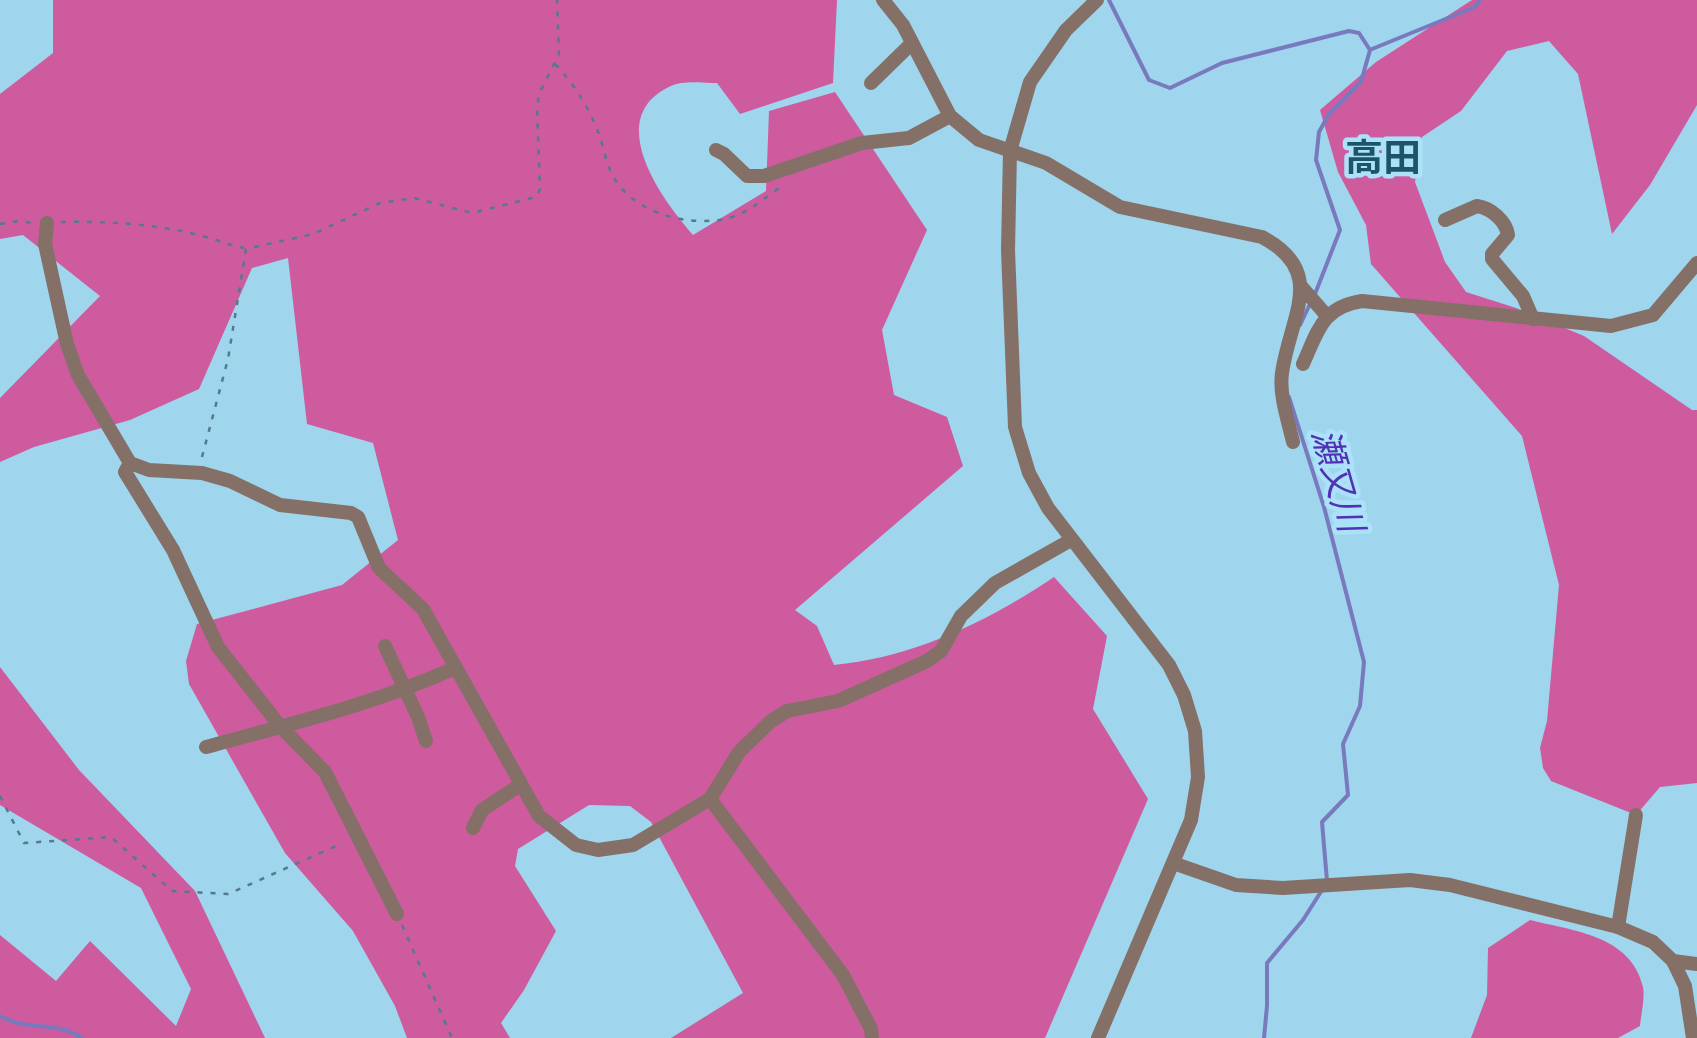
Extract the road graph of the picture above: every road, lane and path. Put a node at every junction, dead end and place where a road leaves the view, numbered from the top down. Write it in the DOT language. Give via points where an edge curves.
graph roads {
  1 [pos="558,0"];
  2 [pos="884,0"];
  3 [pos="1097,0"];
  4 [pos="912,43"];
  5 [pos="554,62"];
  6 [pos="871,83"];
  7 [pos="950,116"];
  8 [pos="716,150"];
  9 [pos="1010,151"];
  10 [pos="792,179"];
  11 [pos="1445,220"];
  12 [pos="47,222"];
  13 [pos="0,224"];
  14 [pos="246,248"];
  15 [pos="1697,263"];
  16 [pos="1300,285"];
  17 [pos="1327,316"];
  18 [pos="1533,319"];
  19 [pos="1303,364"];
  20 [pos="1293,442"];
  21 [pos="130,462"];
  22 [pos="197,473"];
  23 [pos="1070,540"];
  24 [pos="384,646"];
  25 [pos="455,668"];
  26 [pos="406,690"];
  27 [pos="280,726"];
  28 [pos="426,741"];
  29 [pos="206,748"];
  30 [pos="520,785"];
  31 [pos="0,796"];
  32 [pos="710,799"];
  33 [pos="1636,814"];
  34 [pos="472,828"];
  35 [pos="356,837"];
  36 [pos="1173,863"];
  37 [pos="397,914"];
  38 [pos="1618,927"];
  39 [pos="1673,962"];
  40 [pos="1697,964"];
  41 [pos="452,1038"];
  42 [pos="872,1038"];
  43 [pos="1098,1038"];
  44 [pos="1693,1038"];
  1 -- 5 [label="path"];
  2 -- 4 [label="street"];
  3 -- 9 [label="street" via="1030,82"];
  4 -- 6 [label="street"];
  4 -- 7 [label="street"];
  5 -- 10 [label="path" via="584,102 611,173 623,191 654,212 730,218"];
  5 -- 14 [label="path" via="539,94 536,197 472,213 414,198 380,203 313,234"];
  7 -- 8 [label="street" via="908,138 862,143 764,176 747,176"];
  7 -- 9 [label="street" via="979,140"];
  9 -- 16 [label="street" via="1046,162 1120,207 1262,237 1291,258"];
  9 -- 23 [label="street" via="1015,426 1029,473"];
  11 -- 18 [label="street" via="1477,206 1501,220 1508,236 1492,259"];
  12 -- 13 [label="path"];
  12 -- 14 [label="path" via="111,221"];
  12 -- 21 [label="street" via="72,359"];
  14 -- 22 [label="path" via="228,359"];
  15 -- 18 [label="street" via="1654,314 1611,326"];
  16 -- 17 [label="street"];
  16 -- 20 [label="street" via="1282,376"];
  17 -- 18 [label="street" via="1362,301"];
  17 -- 19 [label="street"];
  21 -- 22 [label="street"];
  21 -- 27 [label="street" via="125,472 173,550 218,646"];
  22 -- 25 [label="street" via="280,505 358,517 379,568 424,610"];
  23 -- 32 [label="street" via="995,583 927,661 838,701 787,711 771,721 739,752"];
  23 -- 36 [label="street" via="1169,665 1190,712 1198,777 1191,820"];
  24 -- 26 [label="street"];
  25 -- 26 [label="street"];
  25 -- 30 [label="street"];
  26 -- 27 [label="street"];
  26 -- 28 [label="street"];
  27 -- 29 [label="street"];
  27 -- 35 [label="street" via="325,772"];
  30 -- 32 [label="street" via="549,826 587,849 633,845"];
  30 -- 34 [label="street" via="482,810"];
  31 -- 35 [label="path" via="24,844 111,836 172,891 228,894"];
  32 -- 42 [label="street" via="843,975"];
  33 -- 38 [label="street"];
  35 -- 37 [label="street"];
  36 -- 38 [label="street" via="1236,884 1283,888 1410,880 1450,885"];
  36 -- 43 [label="street"];
  37 -- 41 [label="path"];
  38 -- 39 [label="street" via="1653,942"];
  39 -- 40 [label="street"];
  39 -- 44 [label="street" via="1686,986"];
}
